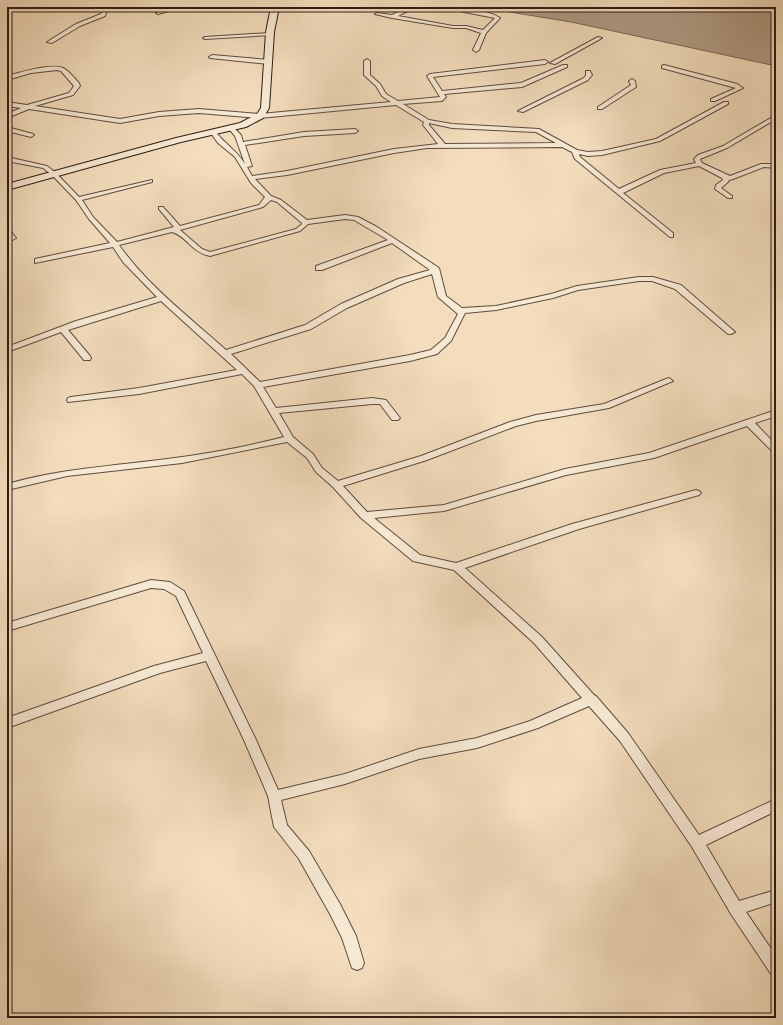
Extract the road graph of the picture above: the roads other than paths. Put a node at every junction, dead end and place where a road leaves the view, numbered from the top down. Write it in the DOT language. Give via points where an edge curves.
graph roads {
  1 [pos="106,7"];
  2 [pos="168,7"];
  3 [pos="275,7"];
  4 [pos="413,7"];
  5 [pos="441,7"];
  6 [pos="158,14"];
  7 [pos="377,14"];
  8 [pos="392,17"];
  9 [pos="484,32"];
  10 [pos="270,34"];
  11 [pos="205,38"];
  12 [pos="600,38"];
  13 [pos="50,42"];
  14 [pos="476,50"];
  15 [pos="212,57"];
  16 [pos="367,61"];
  17 [pos="269,62"];
  18 [pos="545,62"];
  19 [pos="553,63"];
  20 [pos="565,66"];
  21 [pos="664,67"];
  22 [pos="588,72"];
  23 [pos="7,78"];
  24 [pos="632,81"];
  25 [pos="440,93"];
  26 [pos="713,100"];
  27 [pos="399,103"];
  28 [pos="726,103"];
  29 [pos="7,104"];
  30 [pos="29,107"];
  31 [pos="600,108"];
  32 [pos="521,111"];
  33 [pos="7,116"];
  34 [pos="260,116"];
  35 [pos="776,117"];
  36 [pos="427,121"];
  37 [pos="232,128"];
  38 [pos="7,130"];
  39 [pos="355,131"];
  40 [pos="213,132"];
  41 [pos="31,135"];
  42 [pos="240,144"];
  43 [pos="563,145"];
  44 [pos="443,146"];
  45 [pos="575,152"];
  46 [pos="7,159"];
  47 [pos="700,164"];
  48 [pos="776,166"];
  49 [pos="54,174"];
  50 [pos="253,177"];
  51 [pos="725,177"];
  52 [pos="150,181"];
  53 [pos="8,187"];
  54 [pos="619,192"];
  55 [pos="269,197"];
  56 [pos="730,197"];
  57 [pos="78,199"];
  58 [pos="161,208"];
  59 [pos="305,222"];
  60 [pos="175,229"];
  61 [pos="7,230"];
  62 [pos="670,235"];
  63 [pos="393,240"];
  64 [pos="7,241"];
  65 [pos="115,244"];
  66 [pos="38,261"];
  67 [pos="319,268"];
  68 [pos="436,270"];
  69 [pos="162,298"];
  70 [pos="460,311"];
  71 [pos="63,330"];
  72 [pos="731,332"];
  73 [pos="7,350"];
  74 [pos="226,353"];
  75 [pos="86,358"];
  76 [pos="244,371"];
  77 [pos="669,381"];
  78 [pos="258,385"];
  79 [pos="71,400"];
  80 [pos="273,411"];
  81 [pos="776,413"];
  82 [pos="395,418"];
  83 [pos="749,423"];
  84 [pos="289,439"];
  85 [pos="776,450"];
  86 [pos="336,485"];
  87 [pos="7,487"];
  88 [pos="696,493"];
  89 [pos="365,516"];
  90 [pos="457,567"];
  91 [pos="7,627"];
  92 [pos="210,656"];
  93 [pos="592,699"];
  94 [pos="7,723"];
  95 [pos="274,796"];
  96 [pos="776,805"];
  97 [pos="697,843"];
  98 [pos="776,896"];
  99 [pos="736,909"];
  100 [pos="358,962"];
  101 [pos="776,969"];
  1 -- 13 [label="street" via="103,15 78,25"];
  2 -- 6 [label="street" via="170,10"];
  3 -- 10 [label="street"];
  4 -- 8 [label="street"];
  5 -- 9 [label="street" via="498,18"];
  7 -- 8 [label="street"];
  8 -- 9 [label="street" via="466,27"];
  9 -- 14 [label="street"];
  10 -- 11 [label="street"];
  10 -- 17 [label="street"];
  12 -- 19 [label="street"];
  15 -- 17 [label="street"];
  16 -- 27 [label="street" via="366,75 378,85 382,93"];
  17 -- 34 [label="street" via="266,108"];
  18 -- 25 [label="street" via="430,76"];
  20 -- 25 [label="street" via="522,85"];
  21 -- 26 [label="street" via="740,88"];
  22 -- 32 [label="street" via="586,79"];
  23 -- 30 [label="street" via="31,71 58,68 76,83 77,86 71,94"];
  24 -- 31 [label="street" via="632,88"];
  25 -- 27 [label="street" via="442,100"];
  27 -- 34 [label="street"];
  27 -- 36 [label="street"];
  28 -- 45 [label="street" via="658,140 602,153"];
  29 -- 30 [label="street"];
  30 -- 33 [label="street"];
  30 -- 34 [label="street" via="120,121 159,114 199,111"];
  34 -- 37 [label="street"];
  35 -- 47 [label="street" via="724,147 700,156 697,159"];
  36 -- 43 [label="street" via="452,126 537,130"];
  36 -- 44 [label="street" via="426,125"];
  37 -- 40 [label="street"];
  37 -- 42 [label="street"];
  38 -- 41 [label="street"];
  39 -- 42 [label="street" via="304,134"];
  40 -- 49 [label="street"];
  40 -- 50 [label="street"];
  42 -- 50 [label="street"];
  43 -- 44 [label="street"];
  43 -- 45 [label="street"];
  44 -- 50 [label="street" via="409,148 325,166"];
  45 -- 54 [label="street" via="577,158"];
  46 -- 49 [label="street" via="45,168"];
  47 -- 51 [label="street"];
  47 -- 54 [label="street" via="662,172"];
  48 -- 51 [label="street" via="766,165 736,178"];
  49 -- 53 [label="street"];
  49 -- 57 [label="street"];
  50 -- 55 [label="street"];
  51 -- 56 [label="street" via="726,181 718,186 718,189"];
  52 -- 57 [label="street"];
  54 -- 62 [label="street"];
  55 -- 59 [label="street" via="279,201"];
  55 -- 60 [label="street" via="261,206"];
  57 -- 65 [label="street" via="91,218"];
  58 -- 60 [label="street"];
  59 -- 60 [label="street" via="298,230 210,254 200,251"];
  59 -- 63 [label="street" via="350,217 375,228"];
  60 -- 65 [label="street"];
  61 -- 64 [label="street" via="12,238"];
  63 -- 67 [label="street"];
  63 -- 68 [label="street"];
  65 -- 66 [label="street"];
  65 -- 69 [label="street" via="126,260"];
  68 -- 70 [label="street" via="442,298"];
  68 -- 74 [label="street" via="401,281 344,306 308,327"];
  69 -- 71 [label="street"];
  69 -- 74 [label="street"];
  70 -- 72 [label="street" via="496,308 554,296 577,288 653,279 678,287"];
  70 -- 78 [label="street" via="462,314 455,329 434,352"];
  71 -- 73 [label="street"];
  71 -- 75 [label="street"];
  74 -- 76 [label="street"];
  76 -- 78 [label="street"];
  76 -- 79 [label="street" via="139,391"];
  77 -- 86 [label="street" via="606,406 514,424 424,458"];
  78 -- 80 [label="street"];
  80 -- 82 [label="street" via="372,401 383,402"];
  80 -- 84 [label="street"];
  81 -- 83 [label="street"];
  83 -- 85 [label="street"];
  83 -- 89 [label="street" via="651,456 565,472 444,508"];
  84 -- 86 [label="street" via="310,456 319,470"];
  84 -- 87 [label="street" via="234,452 64,472"];
  86 -- 89 [label="street"];
  88 -- 90 [label="street" via="623,512"];
  89 -- 90 [label="street" via="417,558"];
  90 -- 93 [label="street" via="538,640"];
  91 -- 92 [label="street" via="151,584 166,585 180,594"];
  92 -- 94 [label="street" via="158,669"];
  92 -- 95 [label="street"];
  93 -- 95 [label="street" via="534,726 477,743 419,754 345,779"];
  93 -- 97 [label="street" via="624,737"];
  95 -- 100 [label="street" via="282,827 304,856 335,909 350,936"];
  96 -- 97 [label="street"];
  97 -- 99 [label="street"];
  98 -- 99 [label="street"];
  99 -- 101 [label="street"];
}
